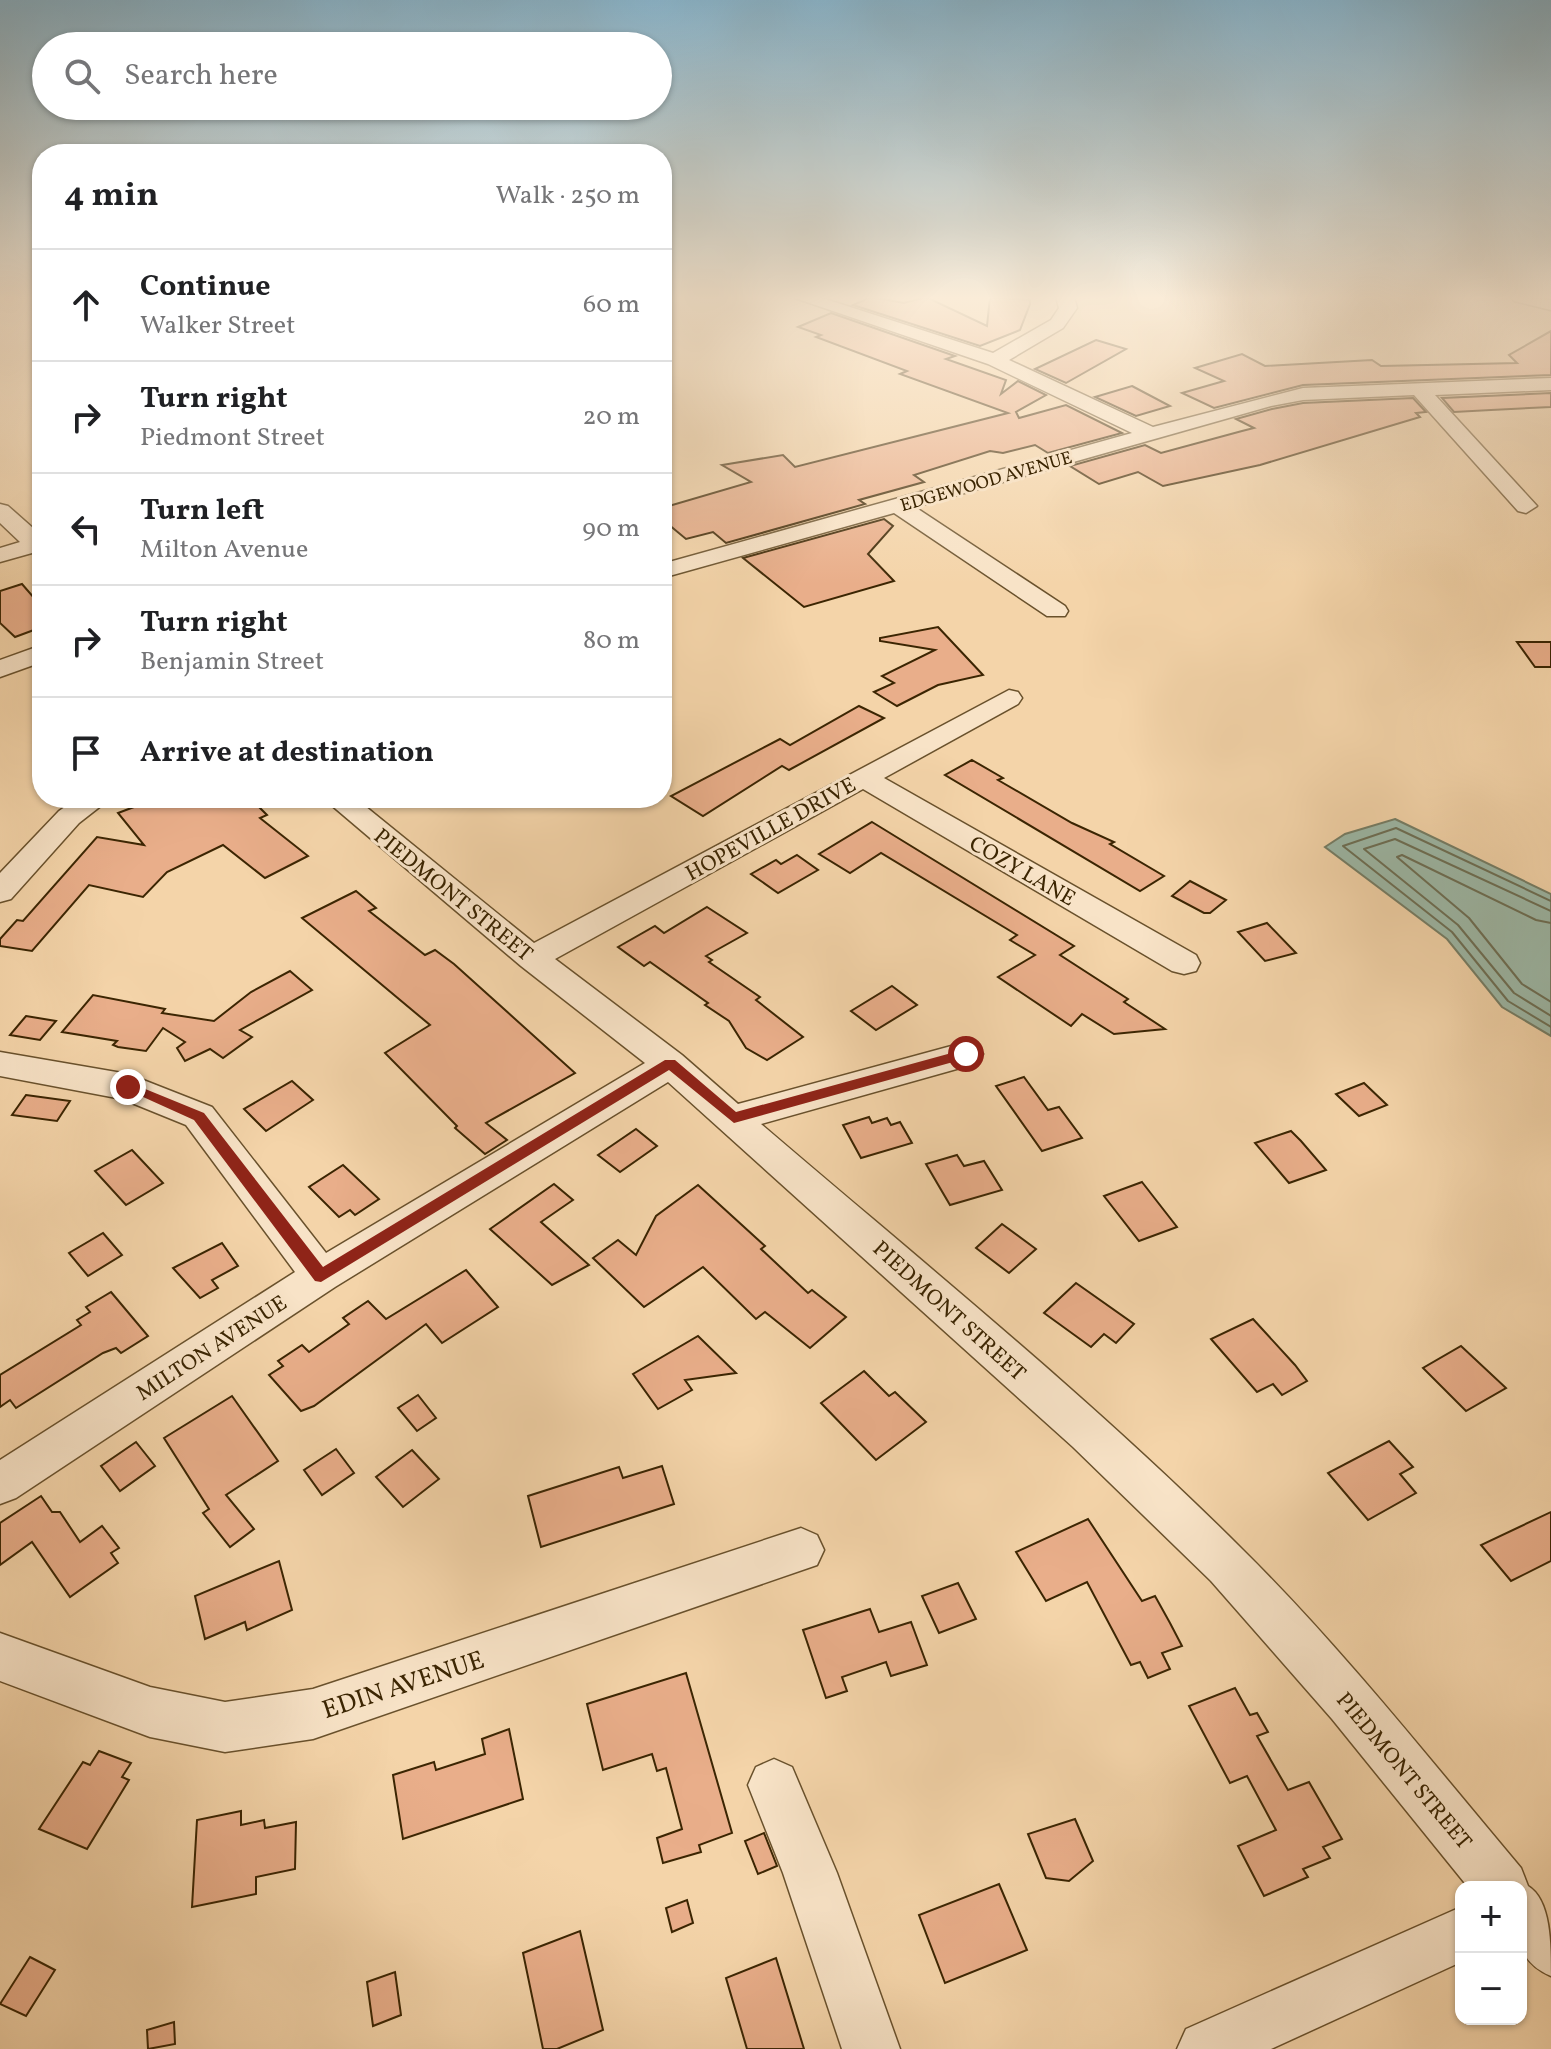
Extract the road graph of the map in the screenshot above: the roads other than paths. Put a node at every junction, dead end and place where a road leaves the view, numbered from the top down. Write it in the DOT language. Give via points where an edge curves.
graph roads {
  1 [pos="1064,393"];
  2 [pos="1325,393"];
  3 [pos="1422,393"];
  4 [pos="1151,434"];
  5 [pos="899,506"];
  6 [pos="1526,506"];
  7 [pos="0,511"];
  8 [pos="32,539"];
  9 [pos="32,548"];
  10 [pos="0,555"];
  11 [pos="672,568"];
  12 [pos="1056,611"];
  13 [pos="32,657"];
  14 [pos="0,669"];
  15 [pos="1009,698"];
  16 [pos="862,777"];
  17 [pos="82,808"];
  18 [pos="349,808"];
  19 [pos="0,892"];
  20 [pos="532,958"];
  21 [pos="1184,963"];
  22 [pos="966,1054"];
  23 [pos="0,1064"];
  24 [pos="670,1064"];
  25 [pos="734,1118"];
  26 [pos="321,1276"];
  27 [pos="0,1484"];
  28 [pos="801,1550"];
  29 [pos="0,1657"];
  30 [pos="774,1785"];
  31 [pos="1497,1881"];
  32 [pos="1527,1918"];
  33 [pos="1455,1937"];
  34 [pos="1551,1948"];
  35 [pos="871,2049"];
  36 [pos="1206,2049"];
  1 -- 4 [label="street"];
  2 -- 4 [label="street, EDGEWOOD AVENUE"];
  3 -- 6 [label="street"];
  4 -- 5 [label="street, EDGEWOOD AVENUE"];
  5 -- 11 [label="street, EDGEWOOD AVENUE"];
  5 -- 12 [label="street"];
  7 -- 8 [label="street"];
  9 -- 10 [label="street"];
  13 -- 14 [label="street"];
  15 -- 16 [label="street, HOPEVILLE DRIVE"];
  16 -- 20 [label="street, HOPEVILLE DRIVE"];
  16 -- 21 [label="street, COZY LANE"];
  17 -- 19 [label="street"];
  18 -- 20 [label="street, PIEDMONT STREET"];
  20 -- 24 [label="street, PIEDMONT STREET"];
  22 -- 25 [label="street"];
  23 -- 26 [label="street" via="128,1087 199,1116"];
  24 -- 25 [label="street, PIEDMONT STREET"];
  24 -- 26 [label="street, MILTON AVENUE"];
  25 -- 31 [label="street, PIEDMONT STREET" via="1088,1433 1227,1565"];
  26 -- 27 [label="street, MILTON AVENUE"];
  28 -- 29 [label="street, EDIN AVENUE" via="313,1714 225,1727 150,1712"];
  30 -- 35 [label="street"];
  32 -- 34 [label="street"];
  33 -- 36 [label="street"];
}
